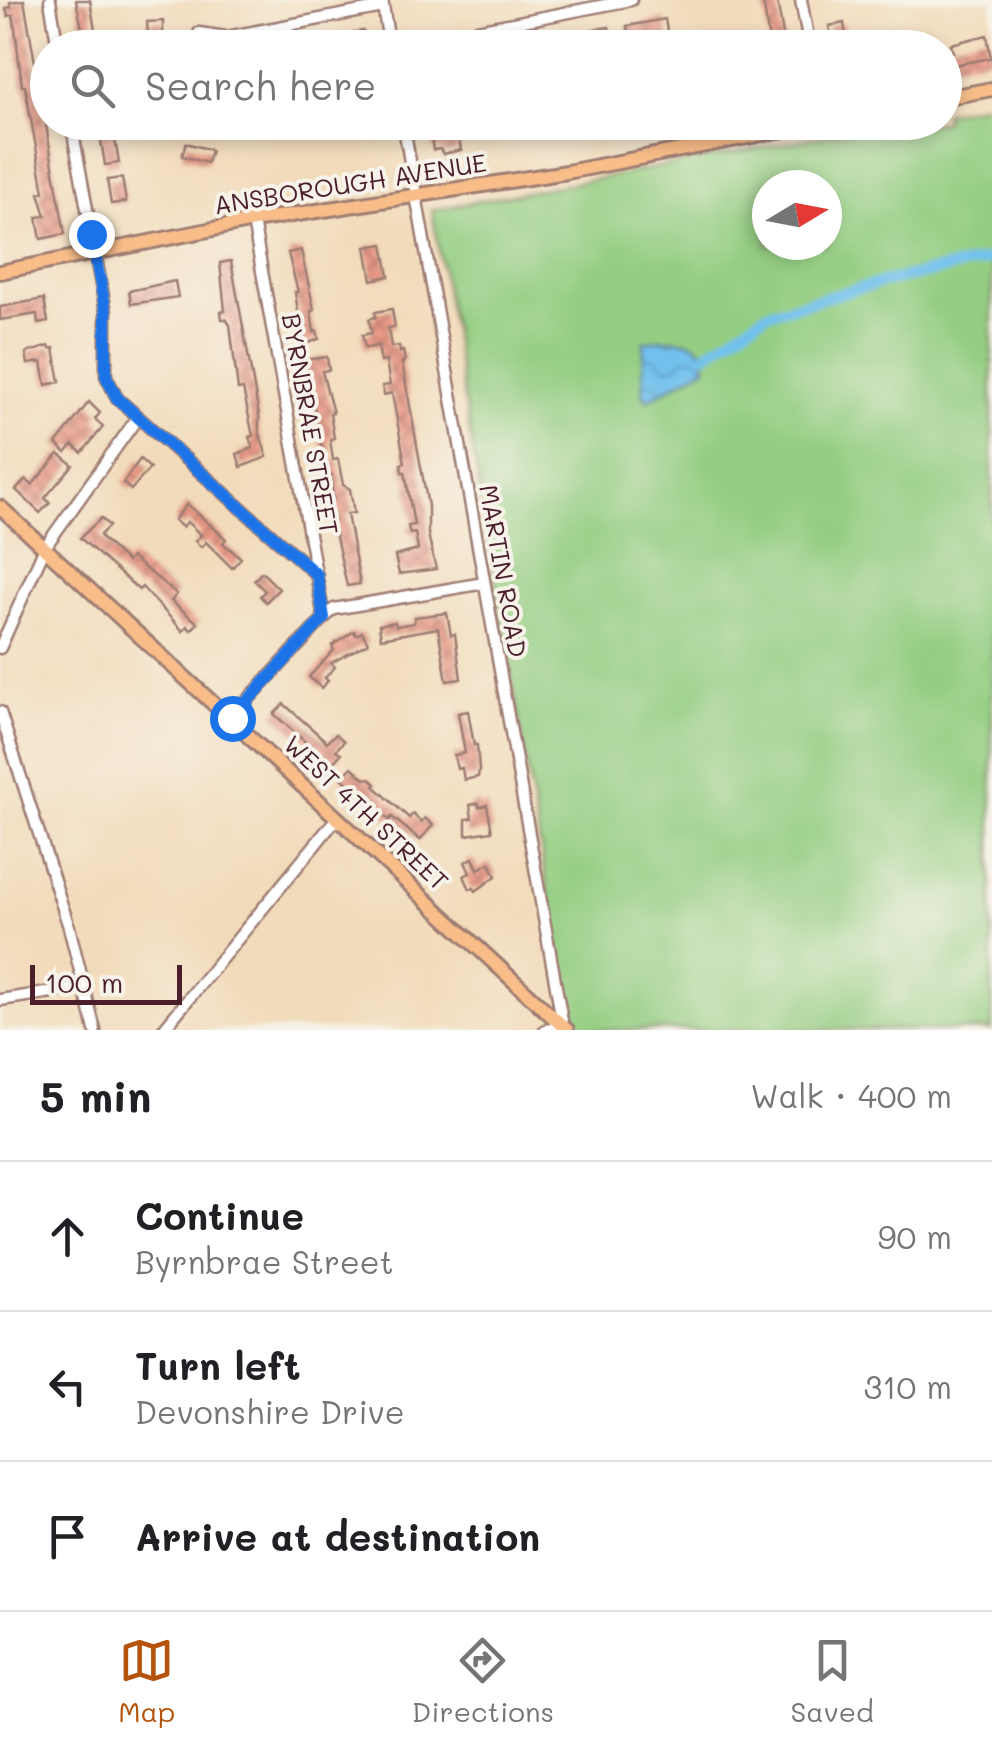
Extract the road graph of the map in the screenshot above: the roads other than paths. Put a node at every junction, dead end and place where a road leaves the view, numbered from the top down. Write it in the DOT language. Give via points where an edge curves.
graph roads {
  1 [pos="50,0"];
  2 [pos="630,0"];
  3 [pos="801,0"];
  4 [pos="382,4"];
  5 [pos="55,30"];
  6 [pos="259,30"];
  7 [pos="387,30"];
  8 [pos="477,30"];
  9 [pos="807,30"];
  10 [pos="992,89"];
  11 [pos="962,95"];
  12 [pos="74,140"];
  13 [pos="406,140"];
  14 [pos="735,140"];
  15 [pos="416,195"];
  16 [pos="253,221"];
  17 [pos="94,252"];
  18 [pos="0,272"];
  19 [pos="138,417"];
  20 [pos="3,516"];
  21 [pos="45,547"];
  22 [pos="317,575"];
  23 [pos="484,583"];
  24 [pos="324,618"];
  25 [pos="0,648"];
  26 [pos="0,712"];
  27 [pos="232,718"];
  28 [pos="336,818"];
  29 [pos="85,987"];
  30 [pos="0,1000"];
  31 [pos="565,1028"];
  32 [pos="95,1030"];
  33 [pos="163,1030"];
  34 [pos="545,1030"];
  1 -- 5 [label="street"];
  2 -- 8 [label="street"];
  3 -- 9 [label="street"];
  4 -- 6 [label="street"];
  4 -- 7 [label="street"];
  10 -- 11 [label="main road"];
  12 -- 17 [label="street"];
  13 -- 15 [label="street, MARTIN ROAD"];
  14 -- 15 [label="main road, ANSBOROUGH AVENUE"];
  15 -- 16 [label="main road, ANSBOROUGH AVENUE"];
  15 -- 23 [label="street, MARTIN ROAD"];
  16 -- 17 [label="main road, ANSBOROUGH AVENUE"];
  16 -- 22 [label="street, BYRNBRAE STREET"];
  17 -- 18 [label="main road, ANSBOROUGH AVENUE"];
  17 -- 19 [label="street" via="106,312 106,376"];
  19 -- 21 [label="street"];
  19 -- 22 [label="street"];
  20 -- 21 [label="main road, WEST 4TH STREET"];
  21 -- 25 [label="street"];
  21 -- 27 [label="main road, WEST 4TH STREET"];
  22 -- 24 [label="street, BYRNBRAE STREET"];
  23 -- 24 [label="street" via="334,608"];
  23 -- 31 [label="street, MARTIN ROAD"];
  24 -- 27 [label="street"];
  26 -- 29 [label="street"];
  27 -- 28 [label="main road, WEST 4TH STREET"];
  28 -- 31 [label="main road, WEST 4TH STREET"];
  28 -- 33 [label="street"];
  29 -- 30 [label="street"];
  29 -- 32 [label="street"];
  31 -- 34 [label="street"];
}
